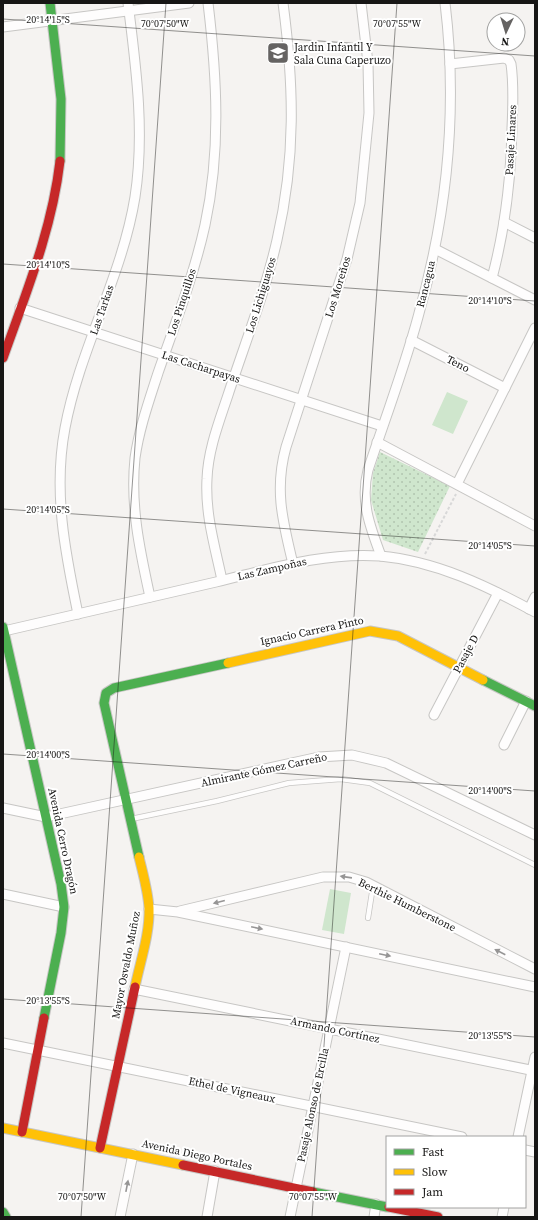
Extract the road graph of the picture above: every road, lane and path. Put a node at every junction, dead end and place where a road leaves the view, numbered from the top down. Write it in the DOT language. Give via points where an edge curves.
graph roads {
  1 [pos="50,3"];
  2 [pos="189,3"];
  3 [pos="208,3"];
  4 [pos="283,3"];
  5 [pos="361,3"];
  6 [pos="445,3"];
  7 [pos="128,7"];
  8 [pos="52,20"];
  9 [pos="3,27"];
  10 [pos="450,64"];
  11 [pos="504,222"];
  12 [pos="535,238"];
  13 [pos="435,248"];
  14 [pos="492,278"];
  15 [pos="535,300"];
  16 [pos="20,308"];
  17 [pos="535,328"];
  18 [pos="94,332"];
  19 [pos="411,340"];
  20 [pos="164,355"];
  21 [pos="3,358"];
  22 [pos="234,378"];
  23 [pos="505,388"];
  24 [pos="302,400"];
  25 [pos="382,426"];
  26 [pos="377,442"];
  27 [pos="458,485"];
  28 [pos="535,526"];
  29 [pos="380,556"];
  30 [pos="420,563"];
  31 [pos="293,564"];
  32 [pos="222,580"];
  33 [pos="498,593"];
  34 [pos="150,597"];
  35 [pos="535,597"];
  36 [pos="532,611"];
  37 [pos="78,614"];
  38 [pos="3,629"];
  39 [pos="459,667"];
  40 [pos="106,694"];
  41 [pos="526,701"];
  42 [pos="535,706"];
  43 [pos="434,715"];
  44 [pos="504,745"];
  45 [pos="126,800"];
  46 [pos="3,808"];
  47 [pos="46,818"];
  48 [pos="131,819"];
  49 [pos="535,835"];
  50 [pos="535,866"];
  51 [pos="373,886"];
  52 [pos="3,894"];
  53 [pos="64,907"];
  54 [pos="149,909"];
  55 [pos="178,912"];
  56 [pos="368,918"];
  57 [pos="346,947"];
  58 [pos="535,969"];
  59 [pos="535,987"];
  60 [pos="134,989"];
  61 [pos="329,1029"];
  62 [pos="3,1043"];
  63 [pos="38,1050"];
  64 [pos="535,1057"];
  65 [pos="118,1067"];
  66 [pos="534,1071"];
  67 [pos="313,1106"];
  68 [pos="3,1128"];
  69 [pos="22,1132"];
  70 [pos="457,1136"];
  71 [pos="518,1136"];
  72 [pos="100,1148"];
  73 [pos="133,1154"];
  74 [pos="215,1171"];
  75 [pos="296,1188"];
  76 [pos="376,1204"];
  77 [pos="386,1206"];
  78 [pos="393,1208"];
  79 [pos="3,1212"];
  80 [pos="6,1217"];
  81 [pos="120,1217"];
  82 [pos="207,1217"];
  83 [pos="290,1217"];
  84 [pos="374,1217"];
  85 [pos="438,1217"];
  1 -- 8 [label="street"];
  2 -- 7 [label="street"];
  3 -- 20 [label="street, Los Pinquillos" via="216,79 215,167 199,250"];
  4 -- 22 [label="street, Los Lichiguayos" via="292,90 292,141 288,184 271,267"];
  5 -- 24 [label="street, Los Moreños" via="368,63 369,107 360,203 348,259"];
  6 -- 10 [label="street, Rancagua"];
  7 -- 8 [label="street"];
  7 -- 18 [label="street, Las Tarkas" via="138,98 140,144 137,179 127,235"];
  8 -- 9 [label="street"];
  8 -- 16 [label="street" via="62,104 59,170 49,225"];
  10 -- 11 [label="street, Pasaje Linares" via="504,58 511,64 512,137"];
  10 -- 13 [label="street, Rancagua" via="448,153"];
  11 -- 12 [label="street"];
  11 -- 14 [label="street, Pasaje Linares"];
  13 -- 14 [label="street"];
  13 -- 19 [label="street, Rancagua"];
  14 -- 15 [label="street"];
  16 -- 18 [label="street, Las Cacharpayas"];
  16 -- 21 [label="street"];
  17 -- 23 [label="street"];
  18 -- 20 [label="street, Las Cacharpayas"];
  18 -- 37 [label="street, Las Tarkas" via="68,411 60,464 63,536"];
  19 -- 23 [label="street, Teno"];
  19 -- 25 [label="street, Rancagua"];
  20 -- 22 [label="street, Las Cacharpayas"];
  20 -- 34 [label="street, Los Pinquillos" via="141,428 134,475 136,530"];
  22 -- 24 [label="street, Las Cacharpayas"];
  22 -- 32 [label="street, Los Lichiguayos" via="214,438 207,478 209,520"];
  23 -- 27 [label="street"];
  24 -- 25 [label="street, Las Cacharpayas"];
  24 -- 31 [label="street, Los Moreños" via="283,459 280,483 281,512"];
  25 -- 26 [label="street, Rancagua"];
  26 -- 27 [label="street"];
  26 -- 29 [label="street, Rancagua" via="366,478 365,502"];
  27 -- 28 [label="street"];
  27 -- 30 [label="path"];
  29 -- 30 [label="street, Las Zampoñas"];
  29 -- 31 [label="street, Las Zampoñas" via="345,556"];
  30 -- 33 [label="street, Las Zampoñas" via="463,577"];
  31 -- 32 [label="street, Las Zampoñas"];
  32 -- 34 [label="street, Las Zampoñas"];
  33 -- 36 [label="street, Las Zampoñas"];
  33 -- 39 [label="street, Pasaje D"];
  34 -- 37 [label="street, Las Zampoñas"];
  35 -- 36 [label="street"];
  37 -- 38 [label="street, Las Zampoñas"];
  38 -- 47 [label="street, Avenida Cerro Dragón"];
  39 -- 40 [label="street, Ignacio Carrera Pinto" via="398,636 370,631 114,688"];
  39 -- 41 [label="street, Ignacio Carrera Pinto"];
  39 -- 43 [label="street, Pasaje D"];
  40 -- 45 [label="street, Mayor Osvaldo Muñoz" via="104,703"];
  41 -- 42 [label="street, Ignacio Carrera Pinto"];
  41 -- 44 [label="street"];
  45 -- 47 [label="street, Almirante Gómez Carreño"];
  45 -- 48 [label="street, Mayor Osvaldo Muñoz"];
  45 -- 49 [label="street, Almirante Gómez Carreño" via="319,757 352,755 386,763"];
  46 -- 47 [label="street, Almirante Gómez Carreño"];
  47 -- 53 [label="street, Avenida Cerro Dragón"];
  48 -- 50 [label="lane" via="289,783 341,779 370,782"];
  48 -- 54 [label="street, Mayor Osvaldo Muñoz" via="148,890"];
  51 -- 55 [label="street, Berthie Humberstone, one-way" via="349,877 323,877"];
  51 -- 56 [label="lane"];
  58 -- 51 [label="street, Berthie Humberstone, one-way"];
  52 -- 53 [label="street"];
  53 -- 63 [label="street, Avenida Cerro Dragón"];
  54 -- 55 [label="street, Berthie Humberstone"];
  54 -- 60 [label="street, Mayor Osvaldo Muñoz" via="148,927"];
  55 -- 57 [label="street, Berthie Humberstone, one-way"];
  57 -- 59 [label="street, Berthie Humberstone, one-way"];
  57 -- 61 [label="street, Pasaje Alonso de Ercilla"];
  60 -- 61 [label="street, Armando Cortínez"];
  60 -- 65 [label="street, Mayor Osvaldo Muñoz"];
  61 -- 66 [label="street, Armando Cortínez"];
  61 -- 67 [label="street, Pasaje Alonso de Ercilla"];
  62 -- 63 [label="street, Ethel de Vigneaux"];
  63 -- 65 [label="street, Ethel de Vigneaux"];
  63 -- 69 [label="street, Avenida Cerro Dragón"];
  64 -- 66 [label="street"];
  65 -- 67 [label="street, Ethel de Vigneaux"];
  65 -- 72 [label="street, Mayor Osvaldo Muñoz"];
  66 -- 71 [label="street"];
  67 -- 70 [label="street, Ethel de Vigneaux"];
  67 -- 75 [label="street, Pasaje Alonso de Ercilla"];
  68 -- 69 [label="street, Avenida Diego Portales"];
  69 -- 72 [label="street, Avenida Diego Portales"];
  72 -- 73 [label="street, Avenida Diego Portales"];
  73 -- 74 [label="street, Avenida Diego Portales"];
  81 -- 73 [label="street, one-way"];
  74 -- 75 [label="street, Avenida Diego Portales"];
  74 -- 82 [label="street"];
  75 -- 76 [label="street, Avenida Diego Portales"];
  75 -- 83 [label="street, Pasaje Alonso de Ercilla"];
  76 -- 77 [label="street, Avenida Diego Portales"];
  76 -- 84 [label="street"];
  78 -- 85 [label="street, Avenida Diego Portales"];
  79 -- 80 [label="street"];
}
